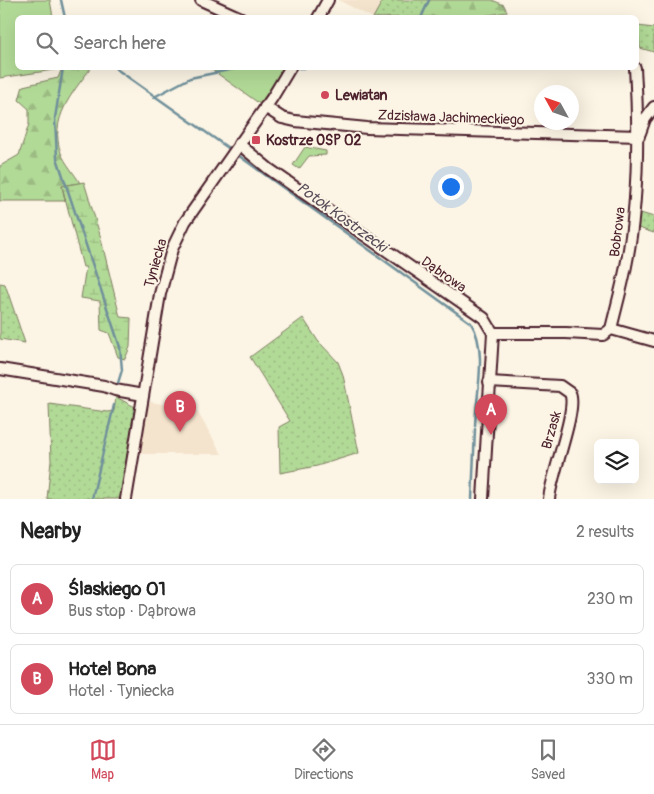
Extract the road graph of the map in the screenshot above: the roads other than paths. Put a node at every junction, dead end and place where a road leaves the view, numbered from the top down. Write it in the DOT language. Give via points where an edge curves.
graph roads {
  1 [pos="202,0"];
  2 [pos="328,0"];
  3 [pos="234,15"];
  4 [pos="320,15"];
  5 [pos="289,70"];
  6 [pos="635,70"];
  7 [pos="265,107"];
  8 [pos="654,107"];
  9 [pos="635,136"];
  10 [pos="235,151"];
  11 [pos="611,329"];
  12 [pos="493,333"];
  13 [pos="654,340"];
  14 [pos="0,369"];
  15 [pos="489,382"];
  16 [pos="143,395"];
  17 [pos="126,499"];
  18 [pos="483,499"];
  19 [pos="549,499"];
  1 -- 3 [label="street"];
  2 -- 4 [label="street"];
  5 -- 7 [label="street, Tyniecka"];
  6 -- 9 [label="street, Bobrowa"];
  7 -- 9 [label="street, Zdzisława Jachimeckiego" via="282,118 342,126"];
  7 -- 10 [label="street, Tyniecka"];
  8 -- 9 [label="street, Bobrowa"];
  9 -- 11 [label="street, Bobrowa" via="631,234"];
  10 -- 12 [label="street, Dąbrowa" via="269,169 484,318"];
  10 -- 16 [label="street, Tyniecka" via="185,222 172,249 160,294"];
  11 -- 12 [label="street" via="602,335"];
  11 -- 13 [label="street"];
  12 -- 15 [label="street"];
  14 -- 16 [label="street"];
  15 -- 18 [label="street"];
  15 -- 19 [label="street, Brzask" via="560,386 570,393 573,404 555,465"];
  16 -- 17 [label="street, Tyniecka"];
}
